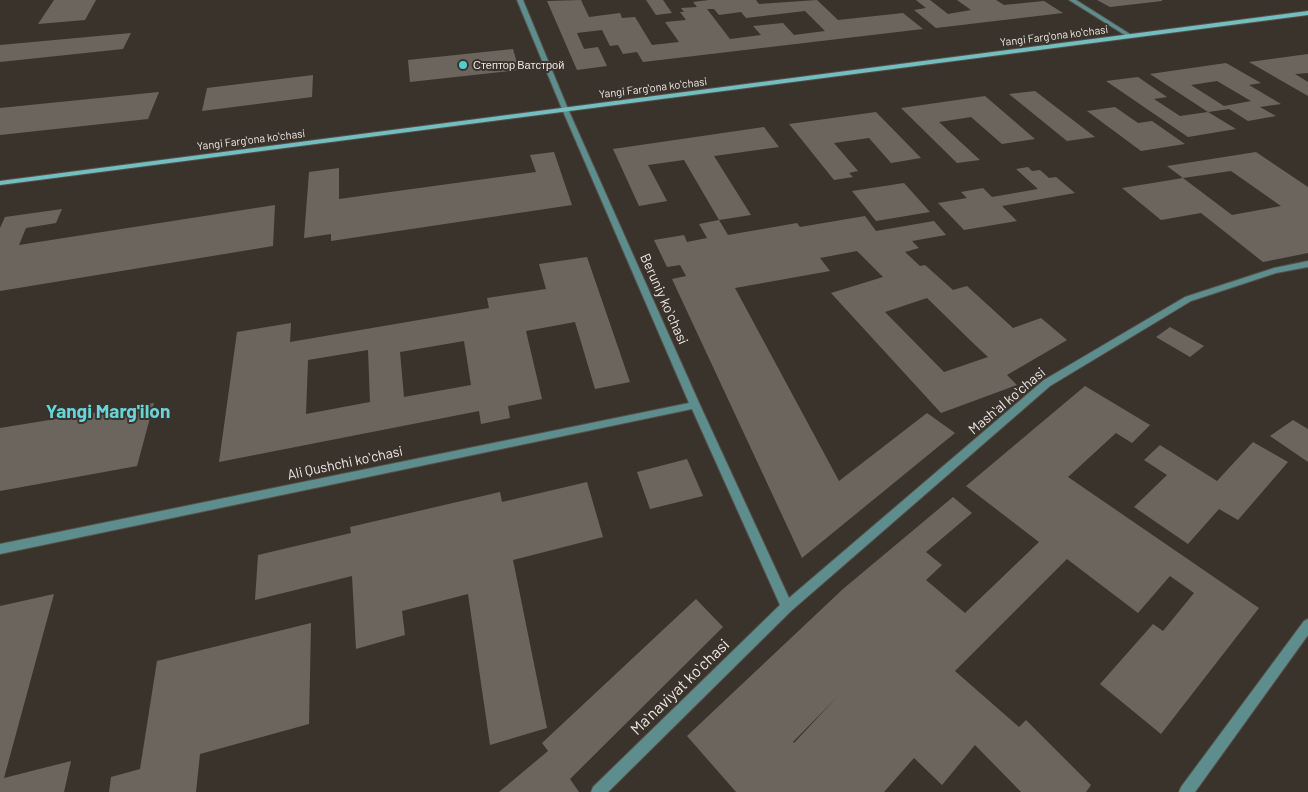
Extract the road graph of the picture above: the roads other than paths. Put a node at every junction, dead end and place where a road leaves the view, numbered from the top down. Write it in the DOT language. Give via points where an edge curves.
graph roads {
  1 [pos="520,0"];
  2 [pos="1072,0"];
  3 [pos="1308,13"];
  4 [pos="1130,36"];
  5 [pos="566,109"];
  6 [pos="0,183"];
  7 [pos="1308,264"];
  8 [pos="695,406"];
  9 [pos="0,549"];
  10 [pos="787,607"];
  11 [pos="1308,625"];
  12 [pos="598,792"];
  13 [pos="1186,792"];
  1 -- 5 [label="street, Beruniy koʻchasi"];
  2 -- 4 [label="street"];
  3 -- 4 [label="main road, Yangi Fargʻona koʻchasi"];
  4 -- 5 [label="main road, Yangi Fargʻona koʻchasi"];
  5 -- 6 [label="main road, Yangi Fargʻona koʻchasi"];
  5 -- 8 [label="street, Beruniy koʻchasi"];
  7 -- 10 [label="street, Mashʻal koʻchasi" via="1274,271 1188,299 1047,384"];
  8 -- 9 [label="street, Ali Qushchi koʻchasi"];
  8 -- 10 [label="street, Beruniy koʻchasi"];
  10 -- 12 [label="street, Maʻnaviyat koʻchasi"];
  11 -- 13 [label="street"];
}
